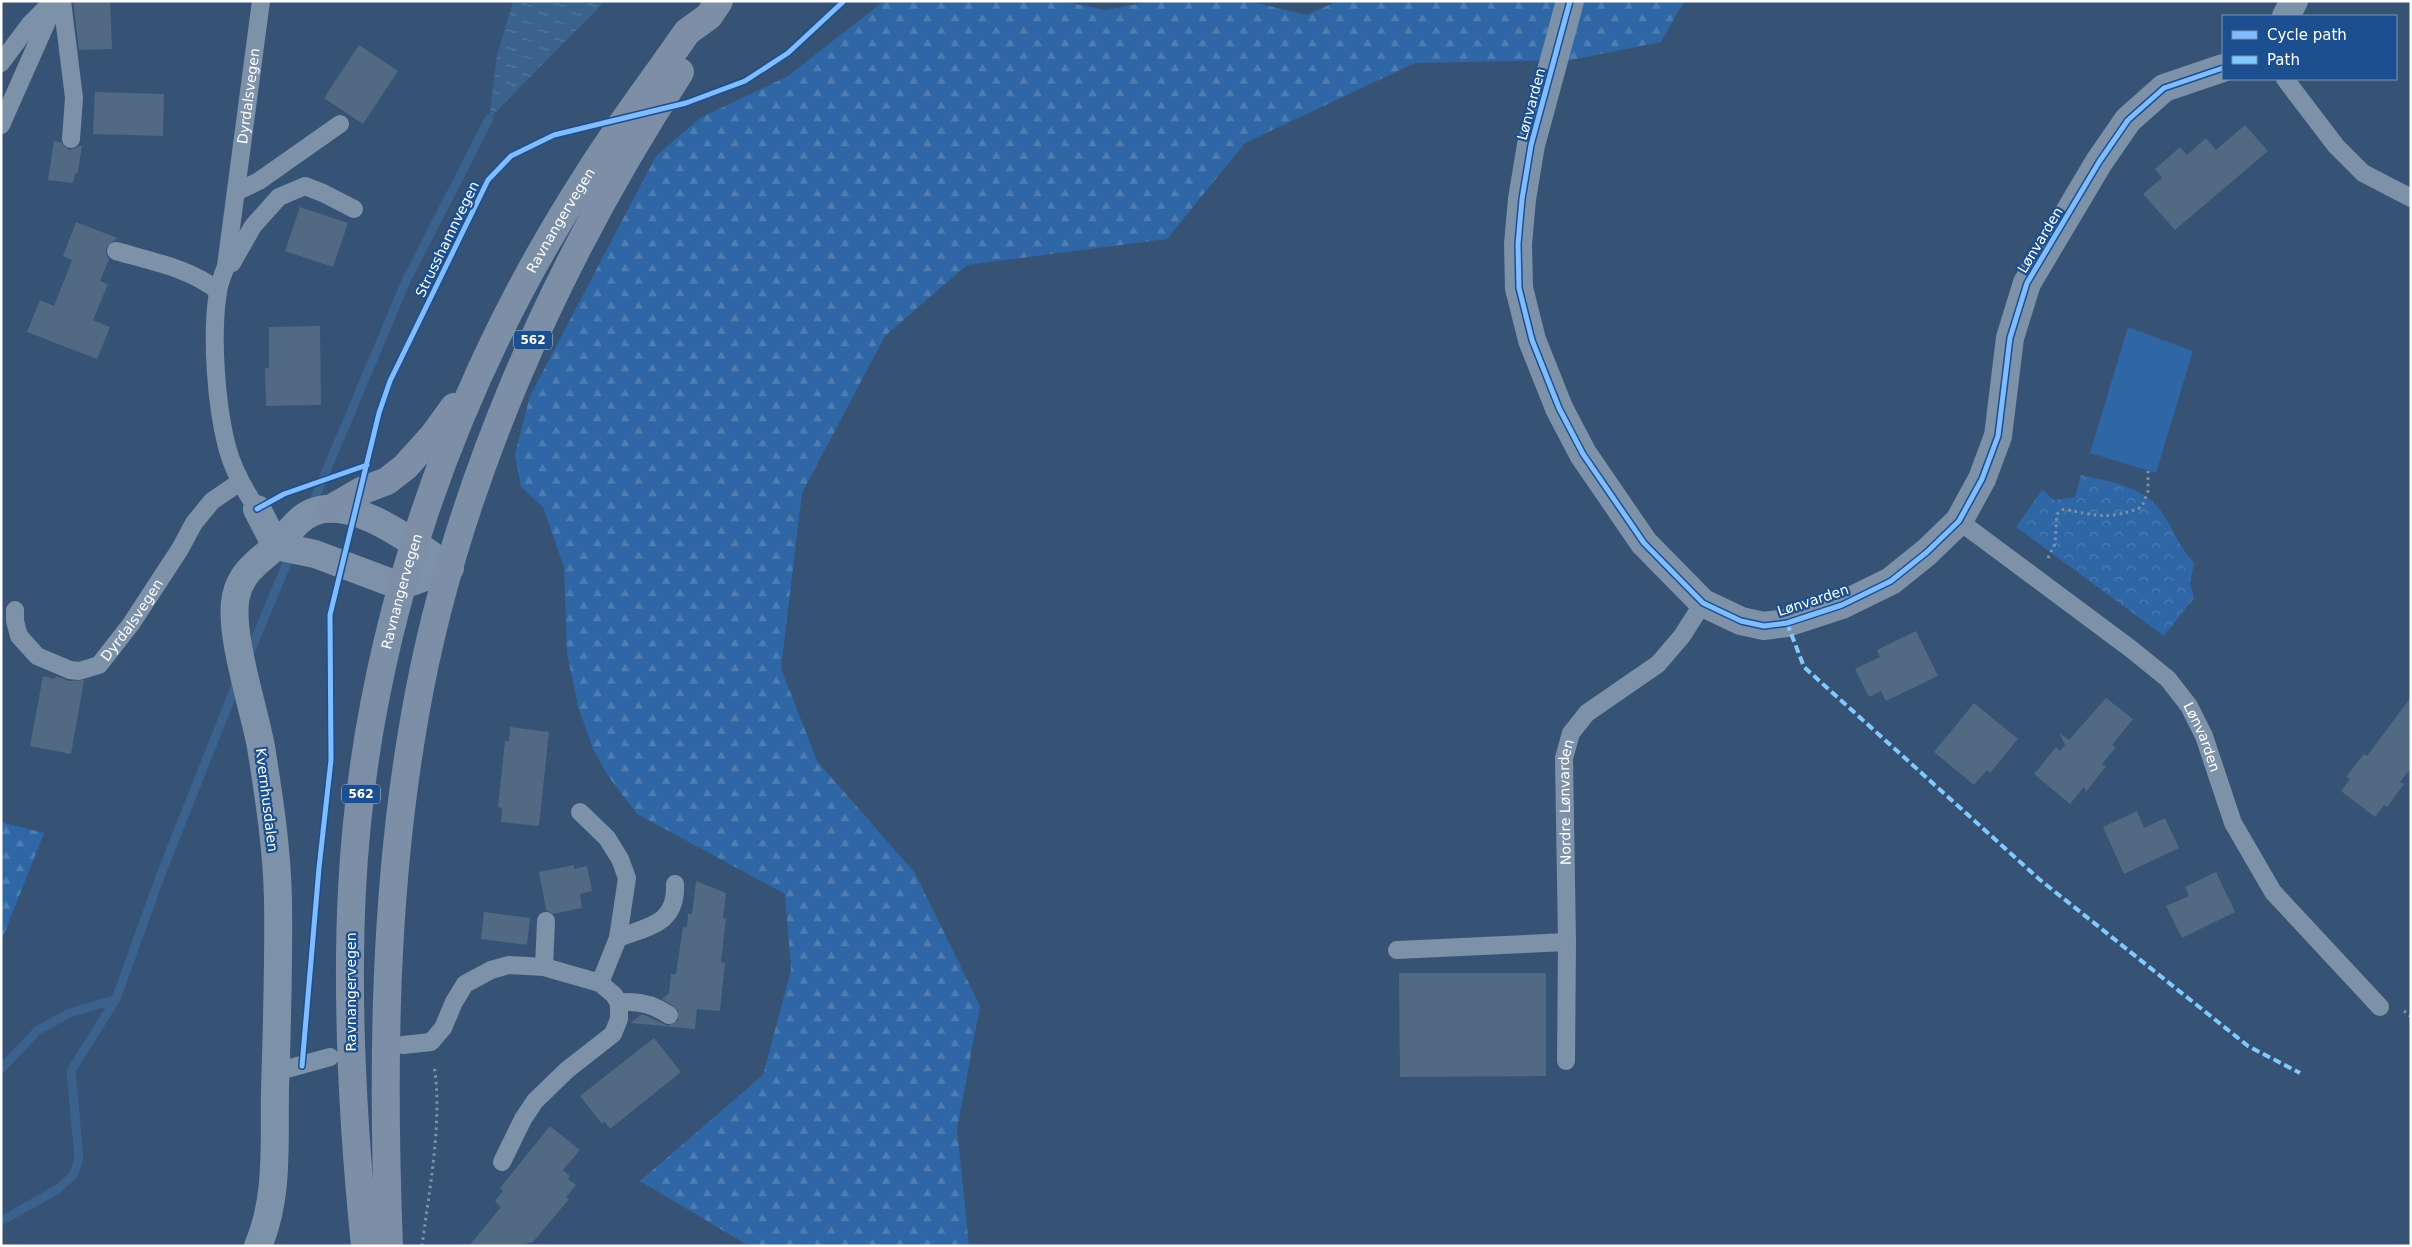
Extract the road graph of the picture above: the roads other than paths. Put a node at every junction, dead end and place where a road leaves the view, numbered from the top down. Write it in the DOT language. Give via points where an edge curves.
graph roads {
  1 [pos="54,1"];
  2 [pos="62,1"];
  3 [pos="261,1"];
  4 [pos="1570,1"];
  5 [pos="2294,1"];
  6 [pos="714,8"];
  7 [pos="2287,15"];
  8 [pos="1,63"];
  9 [pos="2222,68"];
  10 [pos="2286,80"];
  11 [pos="657,91"];
  12 [pos="340,124"];
  13 [pos="1,125"];
  14 [pos="72,139"];
  15 [pos="236,192"];
  16 [pos="2411,198"];
  17 [pos="354,209"];
  18 [pos="116,251"];
  19 [pos="226,266"];
  20 [pos="218,291"];
  21 [pos="486,361"];
  22 [pos="240,482"];
  23 [pos="256,509"];
  24 [pos="330,509"];
  25 [pos="1959,521"];
  26 [pos="414,544"];
  27 [pos="276,546"];
  28 [pos="450,568"];
  29 [pos="400,586"];
  30 [pos="1703,603"];
  31 [pos="16,610"];
  32 [pos="580,812"];
  33 [pos="675,884"];
  34 [pos="546,921"];
  35 [pos="618,938"];
  36 [pos="1567,942"];
  37 [pos="1397,950"];
  38 [pos="544,967"];
  39 [pos="600,983"];
  40 [pos="619,1002"];
  41 [pos="2380,1007"];
  42 [pos="670,1015"];
  43 [pos="403,1045"];
  44 [pos="330,1057"];
  45 [pos="1566,1061"];
  46 [pos="276,1072"];
  47 [pos="502,1162"];
  48 [pos="258,1246"];
  49 [pos="365,1246"];
  50 [pos="389,1246"];
  1 -- 8 [label="lane" via="30,24"];
  1 -- 13 [label="lane"];
  2 -- 14 [label="lane" via="74,98"];
  3 -- 15 [label="lane, Dyrdalsvegen"];
  4 -- 30 [label="street, Lønvarden" via="1531,146 1518,244 1519,288 1532,340 1559,408 1583,454 1644,543"];
  5 -- 7 [label="street"];
  6 -- 11 [label="main road, Ravnangervegen / 562" via="687,32"];
  9 -- 25 [label="street, Lønvarden" via="2164,88 2128,120 2099,162 2027,283 2010,338 1998,436 1982,479"];
  10 -- 16 [label="lane" via="2336,146 2363,173"];
  11 -- 21 [label="main road, Ravnangervegen / 562" via="618,130 586,176 545,246"];
  11 -- 28 [label="main road, Ravnangervegen / 562" via="647,126 607,192 534,337 491,444"];
  12 -- 15 [label="lane" via="259,181"];
  15 -- 19 [label="lane, Dyrdalsvegen"];
  17 -- 19 [label="lane, Dyrdalsvegen" via="305,186 280,197 253,226 232,263"];
  18 -- 20 [label="lane" via="197,277"];
  19 -- 20 [label="lane, Dyrdalsvegen"];
  20 -- 22 [label="lane, Dyrdalsvegen" via="215,347 220,414 227,448"];
  21 -- 24 [label="main road, 562" via="418,456 387,481"];
  21 -- 26 [label="main road, Ravnangervegen / 562" via="431,492"];
  22 -- 23 [label="lane, Dyrdalsvegen"];
  22 -- 31 [label="lane, Dyrdalsvegen" via="212,501 194,523 131,624 99,665 79,671 70,670 37,656 18,636"];
  23 -- 27 [label="street"];
  24 -- 26 [label="street, Kvernhusdalen" via="356,513 385,523"];
  24 -- 27 [label="street, Kvernhusdalen" via="313,512 296,523"];
  25 -- 30 [label="street, Lønvarden" via="1891,580 1842,605 1786,623 1764,626 1741,621"];
  25 -- 41 [label="lane, Lønvarden" via="2168,679 2189,706 2204,736 2234,823 2273,892"];
  26 -- 28 [label="street, Kvernhusdalen"];
  26 -- 29 [label="main road, Ravnangervegen / 562"];
  27 -- 29 [label="street" via="315,554"];
  27 -- 46 [label="street, Kvernhusdalen" via="244,574 236,596 235,615 260,746 278,897"];
  28 -- 29 [label="street"];
  28 -- 50 [label="main road, Ravnangervegen / 562" via="415,711 394,871 388,958 385,1101"];
  29 -- 49 [label="main road, Ravnangervegen / 562" via="371,714 352,888 350,1045"];
  30 -- 36 [label="lane, Nordre Lønvarden" via="1682,636 1658,664 1587,713 1571,733 1564,758"];
  32 -- 35 [label="lane" via="607,838 627,878"];
  33 -- 35 [label="lane" via="673,907 666,918"];
  34 -- 38 [label="lane"];
  35 -- 39 [label="lane"];
  36 -- 37 [label="lane"];
  36 -- 45 [label="lane, Nordre Lønvarden"];
  38 -- 39 [label="lane"];
  38 -- 43 [label="lane" via="508,965 465,984 443,1028 430,1042"];
  39 -- 40 [label="lane"];
  40 -- 42 [label="lane" via="650,1005"];
  40 -- 47 [label="lane" via="619,1019 613,1034 567,1070 535,1101"];
  44 -- 46 [label="lane"];
  46 -- 48 [label="street, Kvernhusdalen" via="273,1188 265,1230"];
}
